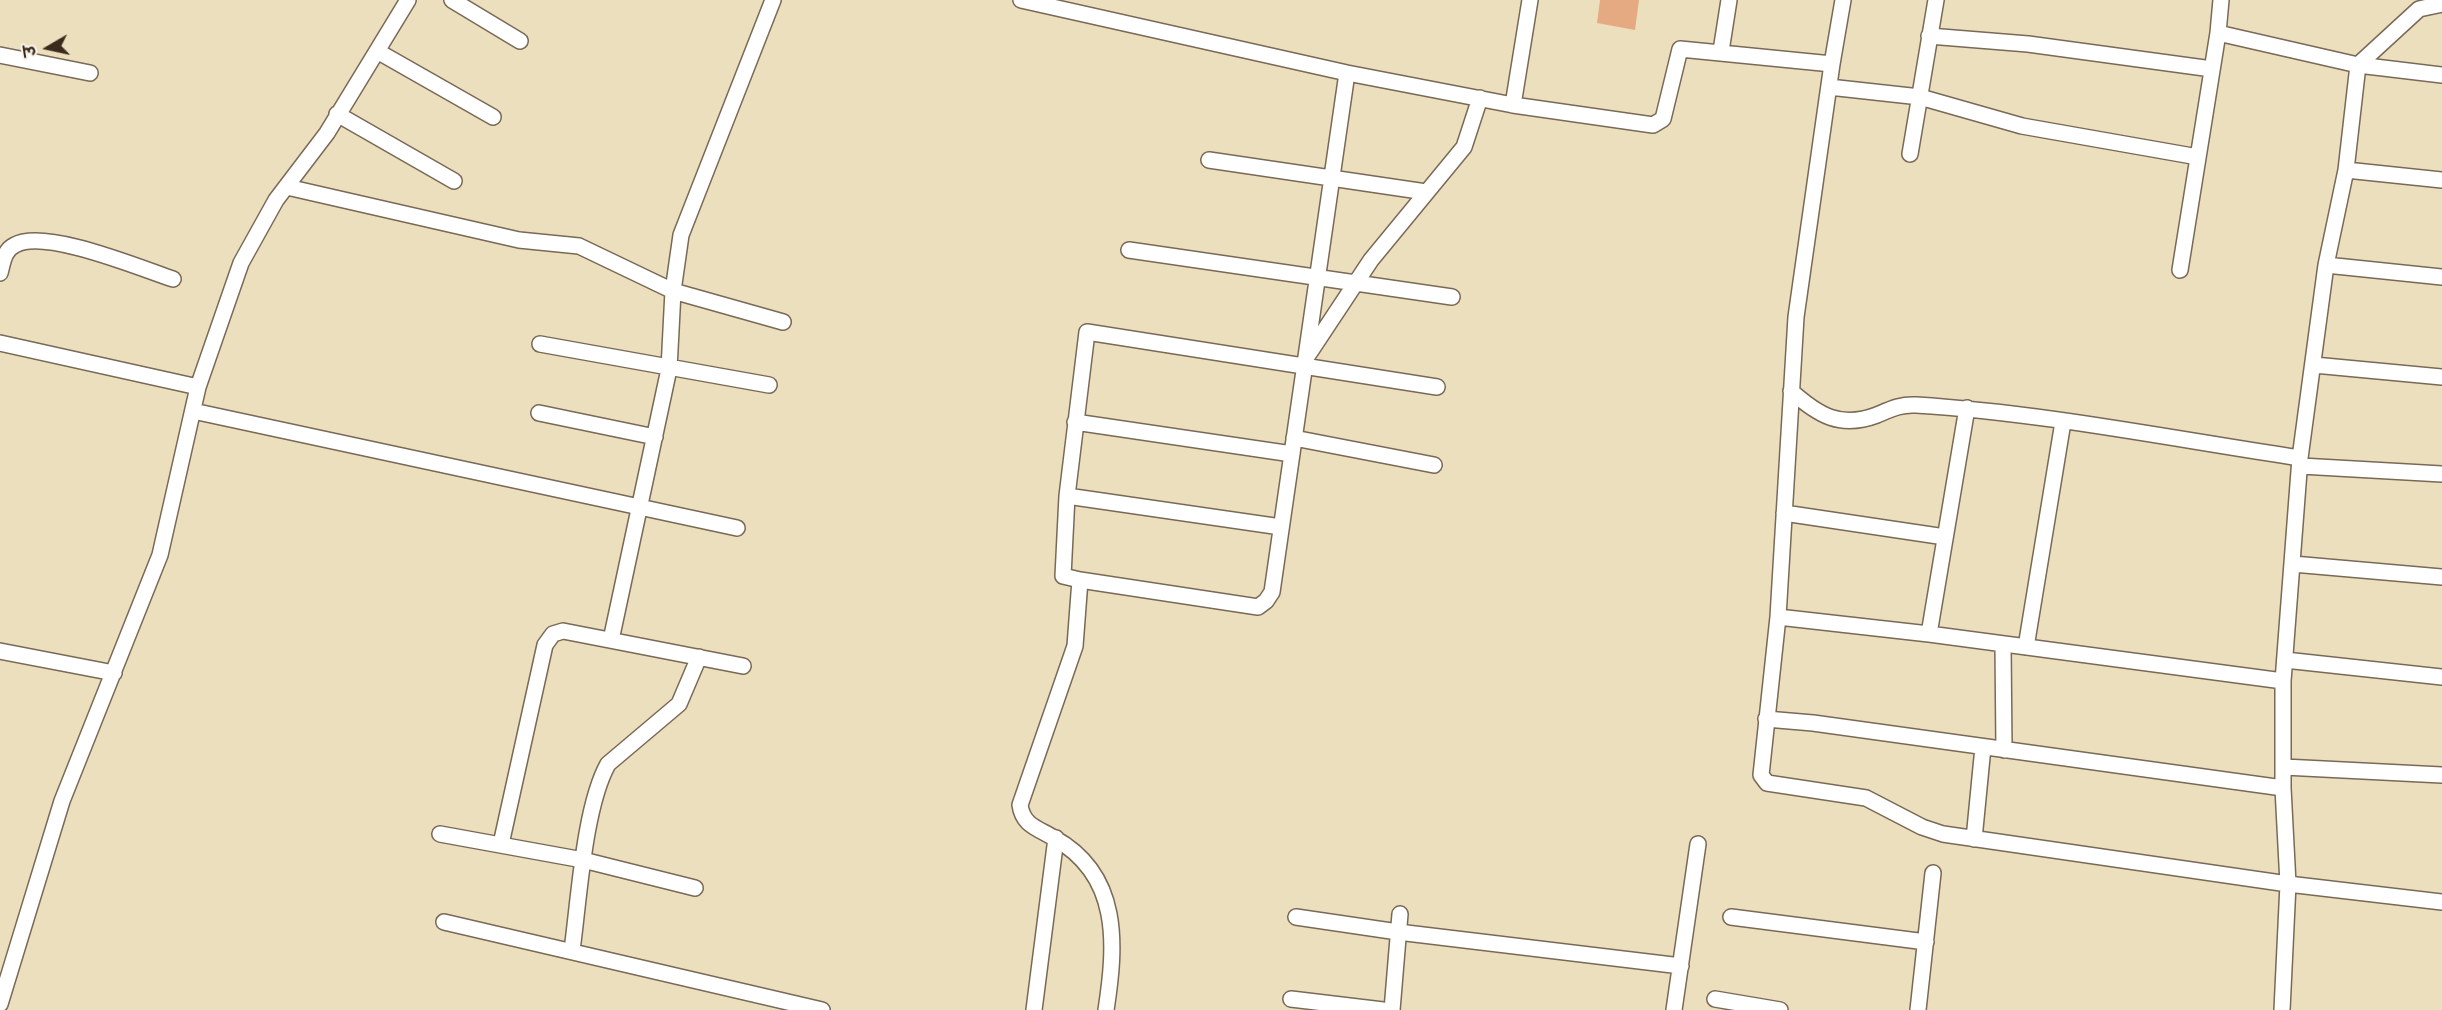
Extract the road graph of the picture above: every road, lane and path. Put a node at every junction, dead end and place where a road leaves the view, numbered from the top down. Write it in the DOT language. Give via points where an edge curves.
graph roads {
  1 [pos="408,0"];
  2 [pos="452,0"];
  3 [pos="773,0"];
  4 [pos="1021,0"];
  5 [pos="1530,0"];
  6 [pos="1729,0"];
  7 [pos="1843,0"];
  8 [pos="1936,0"];
  9 [pos="2221,0"];
  10 [pos="2442,4"];
  11 [pos="2218,33"];
  12 [pos="1929,36"];
  13 [pos="520,41"];
  14 [pos="377,51"];
  15 [pos="1721,51"];
  16 [pos="0,55"];
  17 [pos="1832,64"];
  18 [pos="2358,65"];
  19 [pos="2212,69"];
  20 [pos="90,73"];
  21 [pos="1347,73"];
  22 [pos="2442,75"];
  23 [pos="1829,87"];
  24 [pos="1920,97"];
  25 [pos="1480,98"];
  26 [pos="1513,105"];
  27 [pos="337,114"];
  28 [pos="493,117"];
  29 [pos="1910,154"];
  30 [pos="2198,157"];
  31 [pos="1209,160"];
  32 [pos="2346,170"];
  33 [pos="1332,178"];
  34 [pos="2442,180"];
  35 [pos="454,181"];
  36 [pos="287,187"];
  37 [pos="1426,192"];
  38 [pos="1129,250"];
  39 [pos="3,252"];
  40 [pos="2326,265"];
  41 [pos="2180,270"];
  42 [pos="0,273"];
  43 [pos="1317,277"];
  44 [pos="2442,277"];
  45 [pos="172,279"];
  46 [pos="1356,283"];
  47 [pos="673,291"];
  48 [pos="1452,297"];
  49 [pos="783,322"];
  50 [pos="0,343"];
  51 [pos="540,344"];
  52 [pos="1304,363"];
  53 [pos="2314,365"];
  54 [pos="669,369"];
  55 [pos="2442,377"];
  56 [pos="769,385"];
  57 [pos="198,387"];
  58 [pos="1437,387"];
  59 [pos="1791,391"];
  60 [pos="1967,408"];
  61 [pos="194,411"];
  62 [pos="538,413"];
  63 [pos="1075,422"];
  64 [pos="2063,422"];
  65 [pos="655,437"];
  66 [pos="1294,438"];
  67 [pos="1292,454"];
  68 [pos="2300,462"];
  69 [pos="1434,465"];
  70 [pos="2442,474"];
  71 [pos="1067,496"];
  72 [pos="641,509"];
  73 [pos="1784,513"];
  74 [pos="1281,527"];
  75 [pos="737,528"];
  76 [pos="1945,537"];
  77 [pos="2293,564"];
  78 [pos="2442,577"];
  79 [pos="1080,580"];
  80 [pos="1778,617"];
  81 [pos="1929,634"];
  82 [pos="611,640"];
  83 [pos="2003,645"];
  84 [pos="2026,648"];
  85 [pos="0,651"];
  86 [pos="699,657"];
  87 [pos="2285,660"];
  88 [pos="743,666"];
  89 [pos="114,673"];
  90 [pos="2442,677"];
  91 [pos="2283,681"];
  92 [pos="1766,719"];
  93 [pos="1983,747"];
  94 [pos="2004,750"];
  95 [pos="2284,767"];
  96 [pos="2442,775"];
  97 [pos="2283,788"];
  98 [pos="440,834"];
  99 [pos="1056,838"];
  100 [pos="1974,839"];
  101 [pos="1698,843"];
  102 [pos="501,844"];
  103 [pos="583,860"];
  104 [pos="1933,873"];
  105 [pos="2288,884"];
  106 [pos="695,888"];
  107 [pos="2442,902"];
  108 [pos="1400,914"];
  109 [pos="1296,917"];
  110 [pos="1731,917"];
  111 [pos="444,922"];
  112 [pos="1398,932"];
  113 [pos="1926,942"];
  114 [pos="572,950"];
  115 [pos="1682,966"];
  116 [pos="1292,999"];
  117 [pos="1715,999"];
  118 [pos="0,1004"];
  119 [pos="822,1010"];
  120 [pos="1034,1010"];
  121 [pos="1106,1010"];
  122 [pos="1383,1010"];
  123 [pos="1392,1010"];
  124 [pos="1674,1010"];
  125 [pos="1780,1010"];
  126 [pos="1918,1010"];
  127 [pos="2282,1010"];
  1 -- 14 [label="street"];
  2 -- 13 [label="street"];
  3 -- 47 [label="street" via="681,235"];
  4 -- 21 [label="street"];
  5 -- 26 [label="street"];
  6 -- 15 [label="street"];
  7 -- 17 [label="street"];
  8 -- 12 [label="street"];
  9 -- 11 [label="street"];
  10 -- 18 [label="street" via="2419,9"];
  11 -- 18 [label="street"];
  11 -- 19 [label="street"];
  12 -- 19 [label="street" via="2028,44"];
  12 -- 24 [label="street"];
  14 -- 27 [label="street"];
  14 -- 28 [label="street"];
  15 -- 17 [label="street"];
  15 -- 26 [label="street" via="1680,49 1663,120 1658,124"];
  16 -- 20 [label="street"];
  17 -- 23 [label="street"];
  18 -- 22 [label="street"];
  18 -- 32 [label="street"];
  19 -- 30 [label="street"];
  21 -- 25 [label="street"];
  21 -- 33 [label="street"];
  23 -- 24 [label="street"];
  23 -- 59 [label="street" via="1796,317"];
  24 -- 29 [label="street"];
  24 -- 30 [label="street" via="2022,126"];
  25 -- 26 [label="street"];
  25 -- 37 [label="street" via="1464,147"];
  27 -- 35 [label="street"];
  27 -- 36 [label="street" via="327,134"];
  30 -- 41 [label="street"];
  31 -- 33 [label="street"];
  32 -- 34 [label="street"];
  32 -- 40 [label="street"];
  33 -- 37 [label="street"];
  33 -- 43 [label="street"];
  36 -- 47 [label="street" via="519,240 579,246"];
  36 -- 57 [label="street" via="241,263"];
  37 -- 46 [label="street"];
  38 -- 43 [label="street"];
  39 -- 42 [label="street"];
  39 -- 45 [label="street" via="15,244 32,241 62,244"];
  40 -- 44 [label="street"];
  40 -- 53 [label="street"];
  43 -- 46 [label="street"];
  43 -- 52 [label="street"];
  46 -- 48 [label="street"];
  46 -- 52 [label="street"];
  47 -- 49 [label="street"];
  47 -- 54 [label="street"];
  50 -- 57 [label="street"];
  51 -- 54 [label="street"];
  52 -- 58 [label="street"];
  52 -- 63 [label="street" via="1087,332"];
  52 -- 66 [label="street"];
  53 -- 55 [label="street"];
  53 -- 68 [label="street"];
  54 -- 56 [label="street"];
  54 -- 65 [label="street"];
  57 -- 61 [label="street"];
  59 -- 60 [label="street" via="1816,412 1836,419 1859,420 1906,404"];
  59 -- 73 [label="street"];
  60 -- 64 [label="street"];
  60 -- 76 [label="street"];
  61 -- 72 [label="street"];
  61 -- 89 [label="street" via="160,555"];
  62 -- 65 [label="street"];
  63 -- 67 [label="street"];
  63 -- 71 [label="street"];
  64 -- 68 [label="street"];
  64 -- 84 [label="street"];
  65 -- 72 [label="street"];
  66 -- 67 [label="street"];
  66 -- 69 [label="street"];
  67 -- 74 [label="street"];
  68 -- 70 [label="street"];
  68 -- 77 [label="street"];
  71 -- 74 [label="street"];
  71 -- 79 [label="street" via="1063,576"];
  72 -- 75 [label="street"];
  72 -- 82 [label="street"];
  73 -- 76 [label="street"];
  73 -- 80 [label="street"];
  74 -- 79 [label="street" via="1272,592 1258,607"];
  76 -- 81 [label="street"];
  77 -- 78 [label="street"];
  77 -- 87 [label="street"];
  79 -- 99 [label="street" via="1075,646 1020,805 1022,817 1032,828"];
  80 -- 81 [label="street"];
  80 -- 92 [label="street"];
  81 -- 83 [label="street"];
  82 -- 86 [label="street"];
  82 -- 102 [label="street" via="563,631 553,634 545,645"];
  83 -- 84 [label="street"];
  83 -- 94 [label="street"];
  84 -- 91 [label="street"];
  85 -- 89 [label="street"];
  86 -- 88 [label="street"];
  86 -- 103 [label="street" via="679,704 604,771"];
  87 -- 90 [label="street"];
  87 -- 91 [label="street"];
  89 -- 118 [label="street" via="62,801"];
  91 -- 95 [label="street"];
  92 -- 93 [label="street"];
  92 -- 100 [label="street" via="1763,780 1866,798 1922,827"];
  93 -- 94 [label="street"];
  93 -- 100 [label="street"];
  94 -- 97 [label="street"];
  95 -- 96 [label="street"];
  95 -- 97 [label="street"];
  97 -- 105 [label="street"];
  98 -- 102 [label="street"];
  99 -- 120 [label="street"];
  99 -- 121 [label="street" via="1086,863 1105,894 1113,964"];
  100 -- 105 [label="street"];
  101 -- 115 [label="street"];
  102 -- 103 [label="street"];
  103 -- 106 [label="street"];
  103 -- 114 [label="street"];
  104 -- 113 [label="street"];
  105 -- 107 [label="street"];
  105 -- 127 [label="street"];
  108 -- 112 [label="street"];
  109 -- 112 [label="street"];
  110 -- 113 [label="street"];
  111 -- 114 [label="street"];
  112 -- 115 [label="street"];
  112 -- 123 [label="street"];
  113 -- 126 [label="street"];
  114 -- 119 [label="street"];
  115 -- 124 [label="street"];
  116 -- 122 [label="street"];
  117 -- 125 [label="street"];
}
